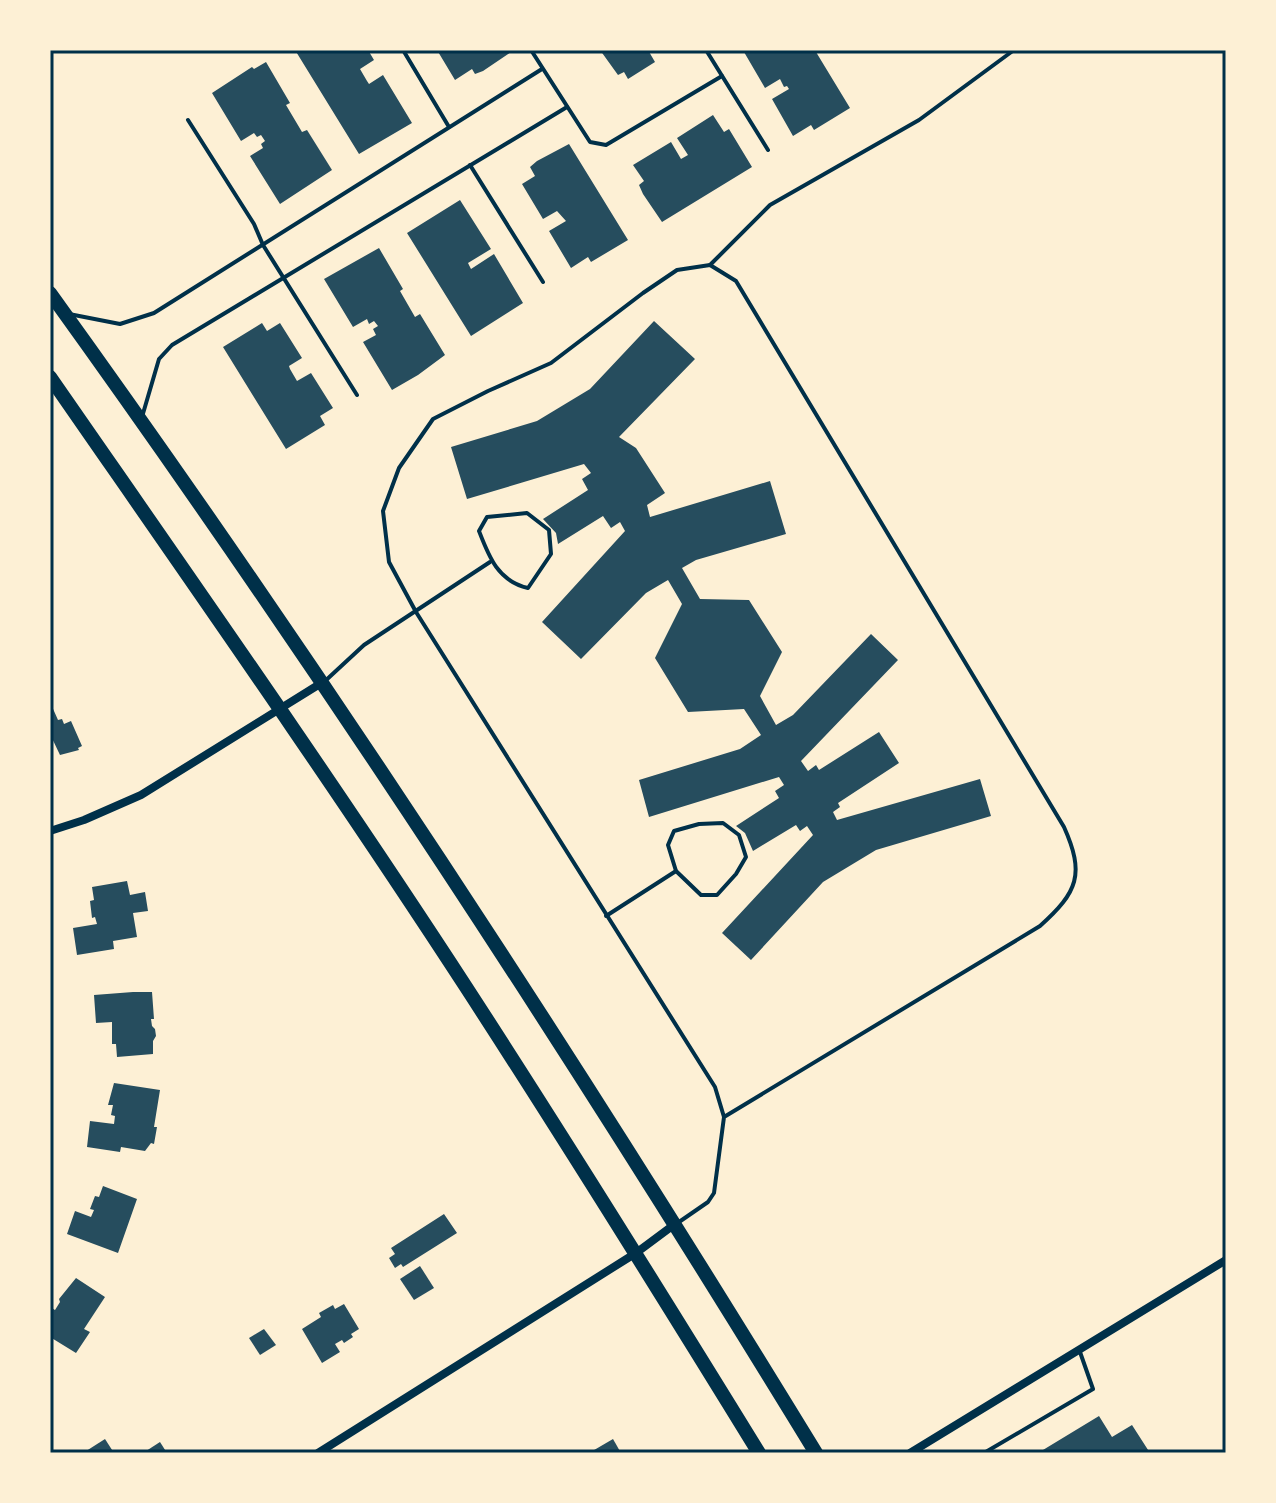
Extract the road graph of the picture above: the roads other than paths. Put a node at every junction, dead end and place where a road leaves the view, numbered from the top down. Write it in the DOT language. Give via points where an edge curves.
graph roads {
  1 [pos="403,50"];
  2 [pos="531,50"];
  3 [pos="706,50"];
  4 [pos="1014,50"];
  5 [pos="542,69"];
  6 [pos="722,76"];
  7 [pos="567,107"];
  8 [pos="188,120"];
  9 [pos="449,128"];
  10 [pos="768,150"];
  11 [pos="470,165"];
  12 [pos="263,245"];
  13 [pos="710,265"];
  14 [pos="285,278"];
  15 [pos="543,282"];
  16 [pos="50,293"];
  17 [pos="65,314"];
  18 [pos="50,377"];
  19 [pos="357,395"];
  20 [pos="141,419"];
  21 [pos="490,562"];
  22 [pos="416,612"];
  23 [pos="323,682"];
  24 [pos="281,709"];
  25 [pos="50,831"];
  26 [pos="676,871"];
  27 [pos="606,916"];
  28 [pos="724,1117"];
  29 [pos="676,1224"];
  30 [pos="636,1253"];
  31 [pos="1226,1260"];
  32 [pos="1079,1349"];
  33 [pos="923,1450"];
  34 [pos="318,1453"];
  35 [pos="759,1453"];
  36 [pos="816,1453"];
  37 [pos="910,1453"];
  38 [pos="984,1453"];
  1 -- 9 [label="lane"];
  2 -- 5 [label="lane"];
  3 -- 6 [label="lane"];
  4 -- 13 [label="lane" via="919,120 770,205"];
  5 -- 7 [label="lane"];
  5 -- 9 [label="lane"];
  6 -- 7 [label="lane" via="606,145 590,142"];
  6 -- 10 [label="lane"];
  7 -- 11 [label="lane"];
  8 -- 12 [label="lane"];
  9 -- 12 [label="lane"];
  11 -- 14 [label="lane"];
  11 -- 15 [label="lane"];
  12 -- 14 [label="lane"];
  12 -- 17 [label="lane" via="154,313 120,324"];
  13 -- 22 [label="lane" via="677,270 551,363 433,419 399,468 383,511 389,562"];
  13 -- 28 [label="lane" via="736,281 1064,827 1077,868 1074,887 1062,906 1040,926"];
  14 -- 19 [label="lane"];
  14 -- 20 [label="lane" via="172,345 159,359"];
  16 -- 17 [label="main road"];
  17 -- 20 [label="main road"];
  18 -- 24 [label="main road"];
  20 -- 23 [label="main road"];
  21 -- 21 [label="lane" via="479,531 487,517 527,513 549,530 551,554 528,588 512,584"];
  21 -- 22 [label="lane"];
  22 -- 23 [label="lane" via="364,645"];
  22 -- 27 [label="lane"];
  23 -- 24 [label="street"];
  23 -- 29 [label="main road"];
  24 -- 25 [label="street" via="141,795"];
  24 -- 30 [label="main road"];
  26 -- 26 [label="lane" via="668,845 674,831 723,823 739,835 746,857 717,895 701,895"];
  26 -- 27 [label="lane"];
  27 -- 28 [label="lane" via="715,1087"];
  28 -- 29 [label="lane" via="714,1193"];
  29 -- 30 [label="street"];
  29 -- 36 [label="main road"];
  30 -- 34 [label="street"];
  30 -- 35 [label="main road"];
  31 -- 32 [label="street"];
  32 -- 33 [label="street"];
  32 -- 38 [label="lane" via="1093,1389"];
  33 -- 37 [label="street"];
}
